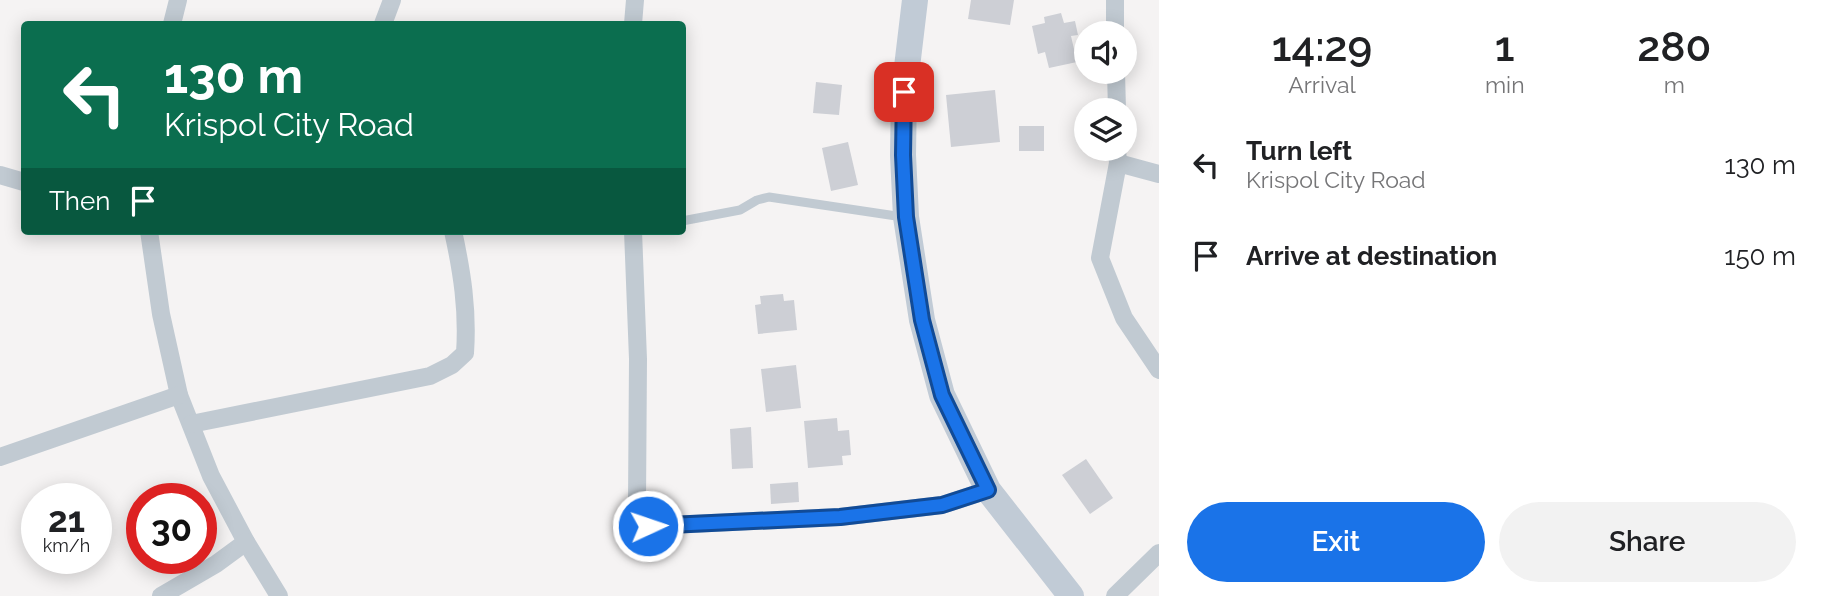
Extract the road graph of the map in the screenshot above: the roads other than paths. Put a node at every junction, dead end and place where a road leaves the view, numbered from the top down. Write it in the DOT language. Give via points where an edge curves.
graph roads {
  1 [pos="178,0"];
  2 [pos="391,0"];
  3 [pos="635,0"];
  4 [pos="915,0"];
  5 [pos="1115,0"];
  6 [pos="173,21"];
  7 [pos="384,21"];
  8 [pos="633,21"];
  9 [pos="1115,21"];
  10 [pos="1117,161"];
  11 [pos="1129,161"];
  12 [pos="1159,174"];
  13 [pos="0,175"];
  14 [pos="21,181"];
  15 [pos="906,217"];
  16 [pos="686,220"];
  17 [pos="150,235"];
  18 [pos="454,235"];
  19 [pos="634,235"];
  20 [pos="1159,370"];
  21 [pos="179,395"];
  22 [pos="191,424"];
  23 [pos="0,457"];
  24 [pos="988,490"];
  25 [pos="246,542"];
  26 [pos="1159,553"];
  27 [pos="161,596"];
  28 [pos="279,596"];
  29 [pos="1071,596"];
  30 [pos="1115,596"];
  1 -- 6 [label="street"];
  2 -- 7 [label="street"];
  3 -- 8 [label="street"];
  4 -- 15 [label="street" via="904,92"];
  5 -- 9 [label="street"];
  10 -- 20 [label="street" via="1100,258 1124,318"];
  11 -- 12 [label="street"];
  13 -- 14 [label="street"];
  15 -- 16 [label="lane" via="769,197 740,210"];
  15 -- 24 [label="street" via="922,320 942,395"];
  17 -- 21 [label="street"];
  18 -- 22 [label="street" via="467,327 465,353 452,365 430,376"];
  19 -- 24 [label="street" via="637,502 648,526 840,517 942,505"];
  21 -- 22 [label="street"];
  21 -- 23 [label="street"];
  22 -- 25 [label="street" via="211,476"];
  24 -- 29 [label="street"];
  25 -- 27 [label="street"];
  25 -- 28 [label="street"];
  26 -- 30 [label="street"];
}
